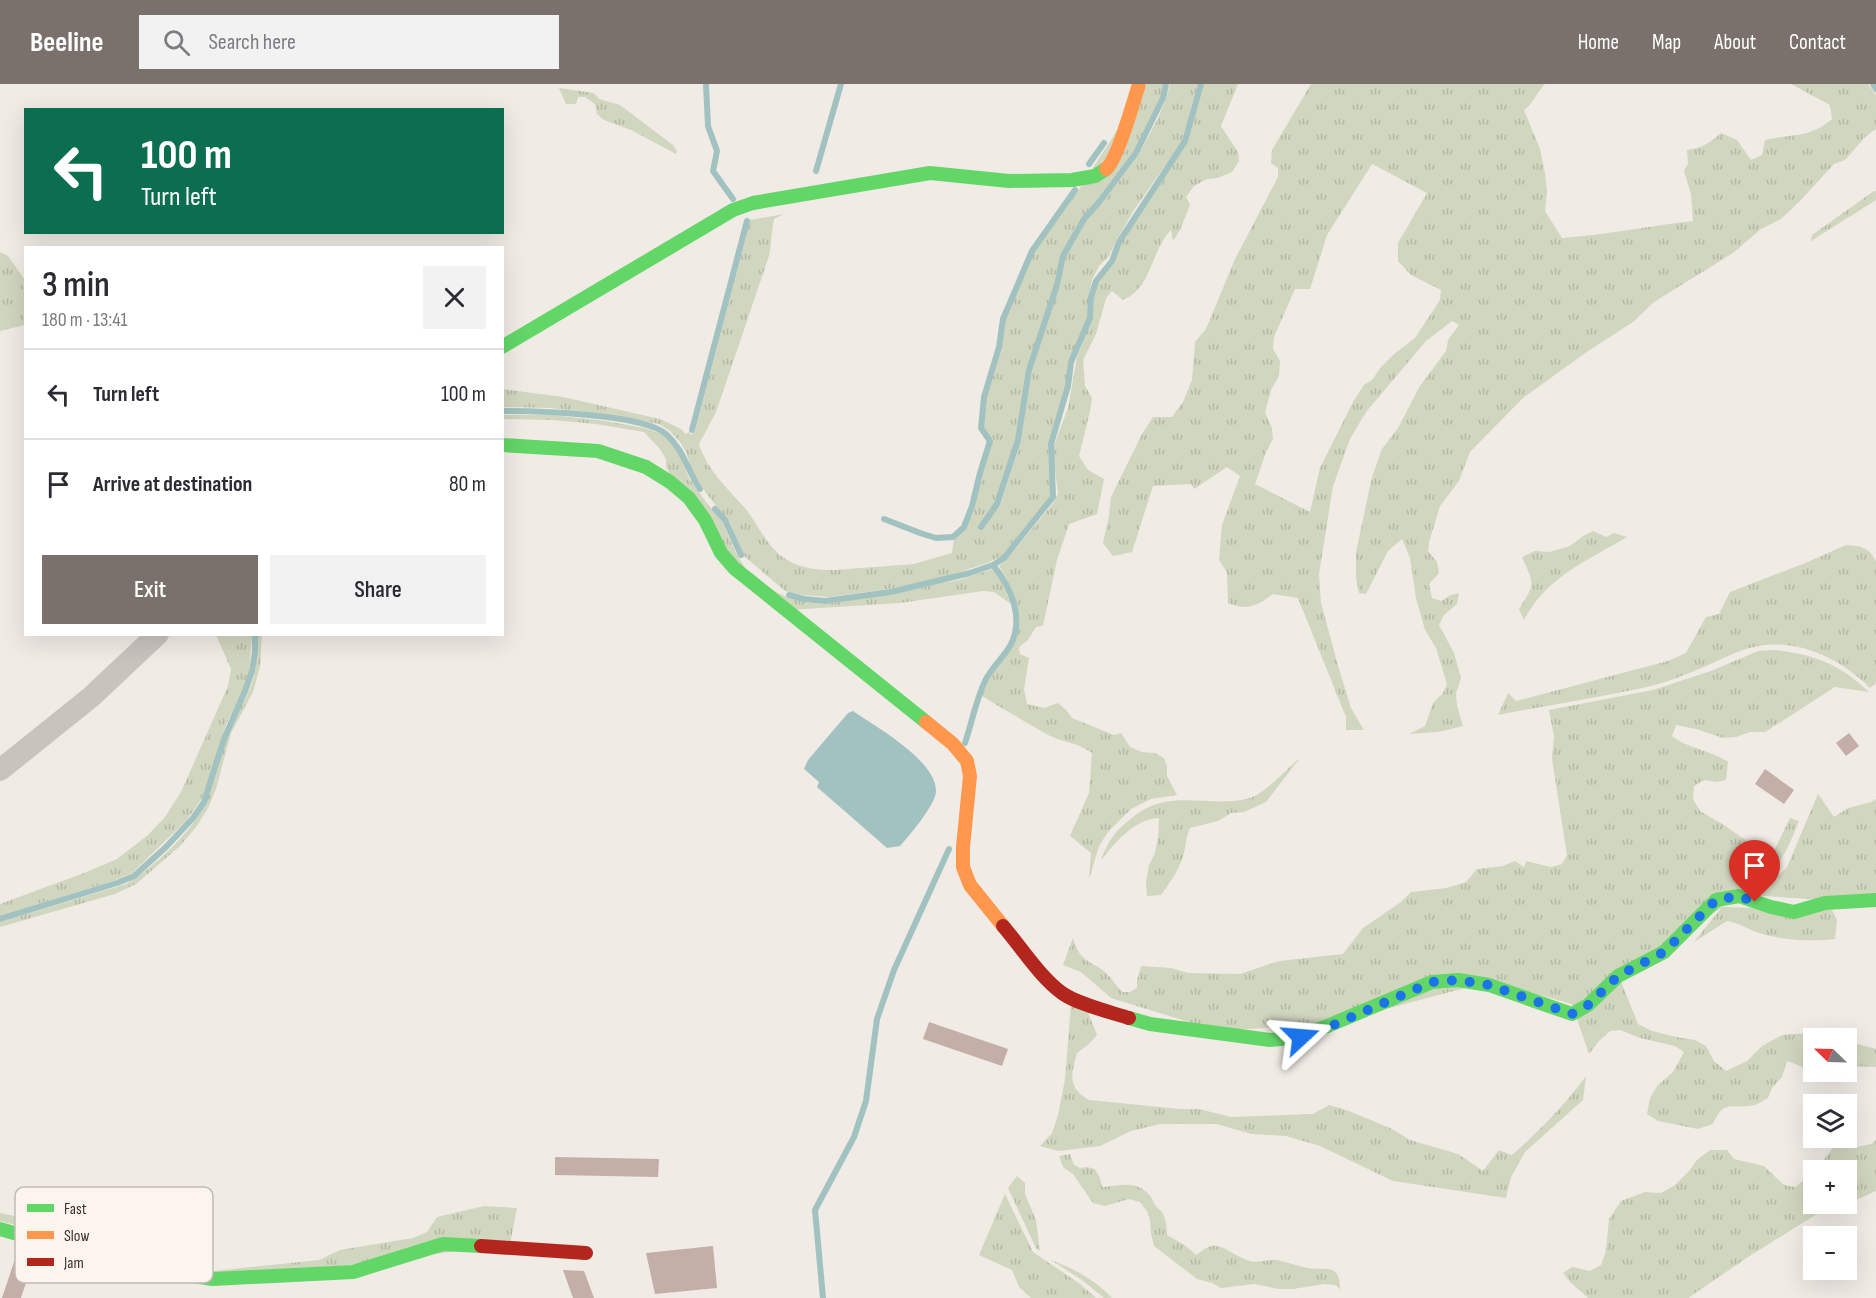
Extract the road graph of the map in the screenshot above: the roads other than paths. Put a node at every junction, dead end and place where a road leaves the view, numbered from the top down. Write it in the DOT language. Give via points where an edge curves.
graph roads {
  1 [pos="1139,84"];
  2 [pos="504,346"];
  3 [pos="504,445"];
  4 [pos="156,636"];
  5 [pos="0,770"];
  6 [pos="1876,900"];
  7 [pos="0,1229"];
  8 [pos="15,1233"];
  9 [pos="585,1253"];
  10 [pos="213,1279"];
  1 -- 2 [label="street" via="1110,166 1095,176 1009,181 930,173 753,203 724,215"];
  3 -- 6 [label="street" via="598,451 646,467 670,482 689,498 734,568 953,744 967,760 970,777 963,846 963,867 970,885 1050,983 1064,995 1100,1009 1150,1024 1270,1040 1301,1037 1432,982 1458,980 1489,985 1572,1014 1588,1005 1618,976 1664,952 1716,900 1739,896 1794,912 1825,903"];
  4 -- 5 [label="street" via="91,697"];
  7 -- 8 [label="street"];
  9 -- 10 [label="street" via="443,1244 353,1272"];
}
